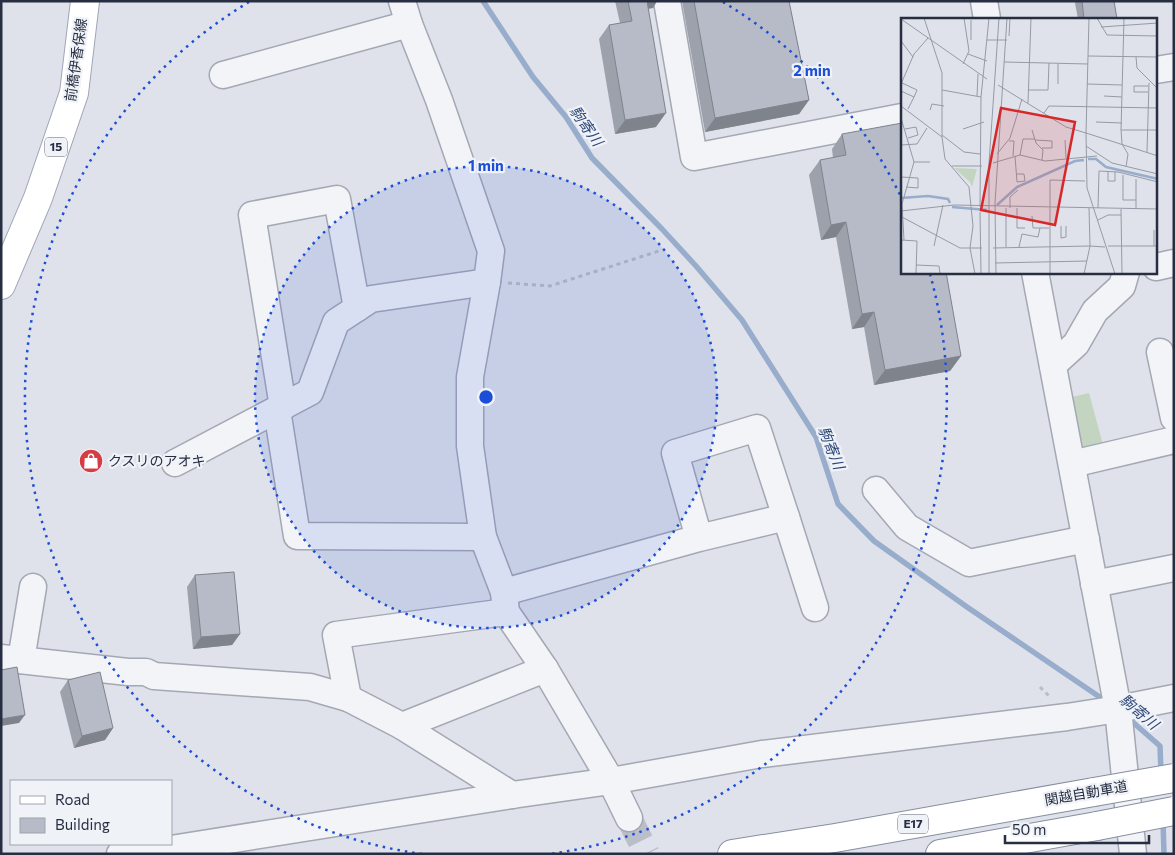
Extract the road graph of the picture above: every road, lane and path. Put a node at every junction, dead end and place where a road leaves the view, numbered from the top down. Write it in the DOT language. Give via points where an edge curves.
graph roads {
  1 [pos="85,1"];
  2 [pos="667,1"];
  3 [pos="984,1"];
  4 [pos="405,13"];
  5 [pos="987,18"];
  6 [pos="1174,67"];
  7 [pos="1158,70"];
  8 [pos="223,75"];
  9 [pos="901,117"];
  10 [pos="662,250"];
  11 [pos="1174,263"];
  12 [pos="1158,267"];
  13 [pos="1035,274"];
  14 [pos="1127,274"];
  15 [pos="487,282"];
  16 [pos="1,285"];
  17 [pos="357,308"];
  18 [pos="1160,352"];
  19 [pos="1053,365"];
  20 [pos="280,409"];
  21 [pos="1174,418"];
  22 [pos="1174,440"];
  23 [pos="175,463"];
  24 [pos="1072,464"];
  25 [pos="876,490"];
  26 [pos="786,517"];
  27 [pos="483,537"];
  28 [pos="699,538"];
  29 [pos="1086,539"];
  30 [pos="1174,568"];
  31 [pos="1094,584"];
  32 [pos="33,587"];
  33 [pos="505,602"];
  34 [pos="815,608"];
  35 [pos="11,659"];
  36 [pos="545,669"];
  37 [pos="348,698"];
  38 [pos="1174,698"];
  39 [pos="1118,709"];
  40 [pos="402,726"];
  41 [pos="1174,778"];
  42 [pos="611,781"];
  43 [pos="512,795"];
  44 [pos="1174,812"];
  45 [pos="629,818"];
  46 [pos="172,851"];
  47 [pos="120,854"];
  48 [pos="732,854"];
  49 [pos="940,854"];
  50 [pos="1134,854"];
  1 -- 16 [label="main road, 前橋伊香保線 / 15" via="74,93 38,198"];
  2 -- 9 [label="street" via="694,157"];
  3 -- 5 [label="street"];
  4 -- 8 [label="street"];
  4 -- 15 [label="street" via="491,251"];
  6 -- 7 [label="street"];
  10 -- 15 [label="path" via="550,286"];
  11 -- 12 [label="street"];
  13 -- 19 [label="street"];
  14 -- 19 [label="street" via="1122,286 1095,311 1076,344"];
  15 -- 17 [label="street" via="371,299"];
  15 -- 27 [label="street" via="470,377 470,446"];
  17 -- 20 [label="street" via="336,322 310,392"];
  17 -- 20 [label="street" via="337,199 252,215"];
  18 -- 21 [label="street"];
  19 -- 24 [label="street"];
  20 -- 23 [label="street"];
  20 -- 27 [label="street" via="297,536"];
  22 -- 24 [label="street"];
  24 -- 29 [label="street"];
  25 -- 29 [label="street" via="907,526 969,563"];
  26 -- 28 [label="street"];
  26 -- 28 [label="street" via="757,428 675,453"];
  26 -- 34 [label="street"];
  27 -- 33 [label="street"];
  28 -- 33 [label="street"];
  29 -- 31 [label="street"];
  30 -- 31 [label="street"];
  31 -- 39 [label="street"];
  32 -- 35 [label="street"];
  33 -- 36 [label="street"];
  33 -- 37 [label="street" via="336,635"];
  35 -- 37 [label="street" via="146,672 154,676 310,687"];
  36 -- 40 [label="street"];
  36 -- 42 [label="street"];
  37 -- 40 [label="street"];
  38 -- 39 [label="street"];
  39 -- 42 [label="street" via="762,754"];
  39 -- 50 [label="street"];
  40 -- 43 [label="street"];
  41 -- 48 [label="main road, 関越自動車道 / E17, bridge"];
  42 -- 43 [label="street"];
  42 -- 45 [label="street"];
  43 -- 46 [label="street"];
  44 -- 49 [label="main road, bridge"];
  46 -- 47 [label="street"];
}
